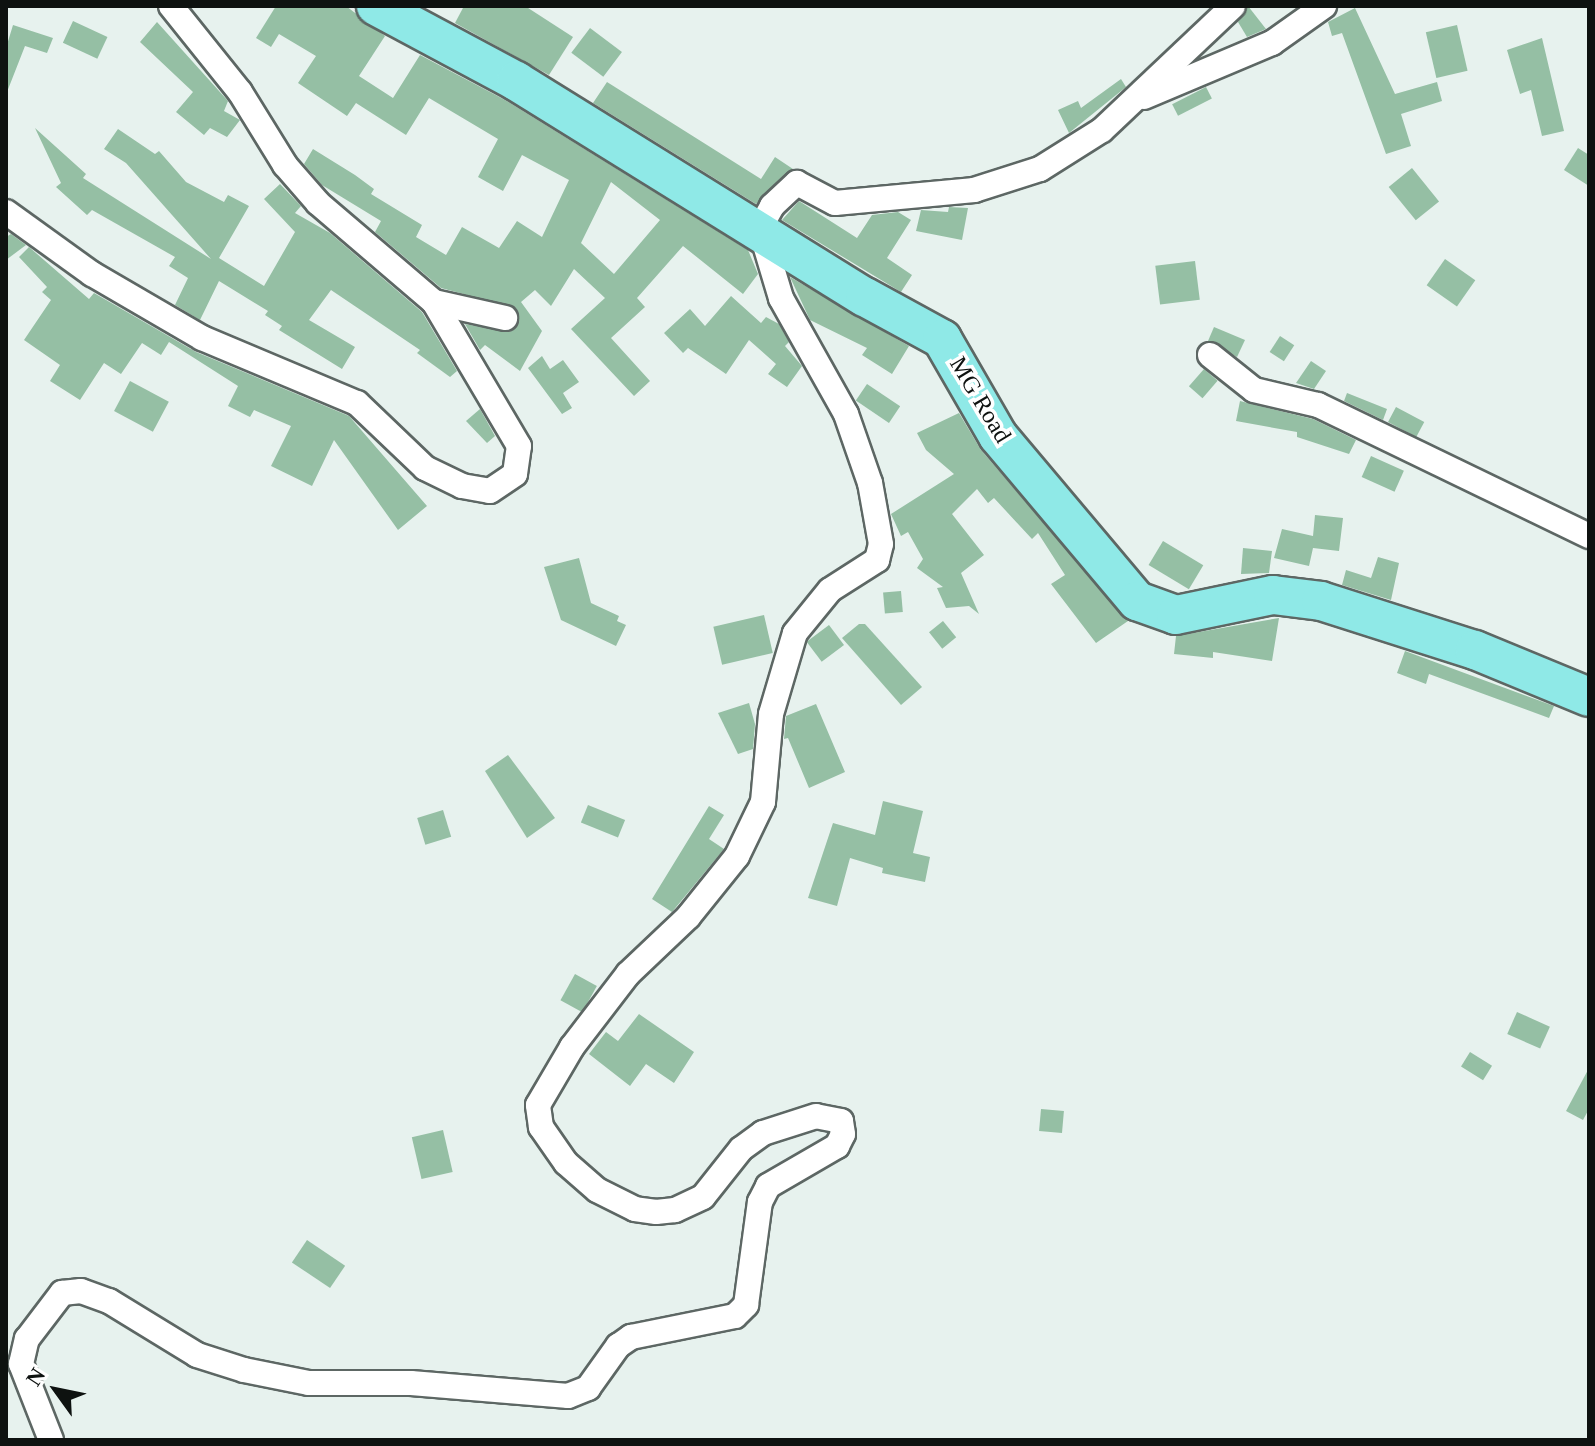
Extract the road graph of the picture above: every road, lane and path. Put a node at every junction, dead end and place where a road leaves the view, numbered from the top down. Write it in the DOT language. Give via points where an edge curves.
graph roads {
  1 [pos="171,6"];
  2 [pos="376,6"];
  3 [pos="1233,6"];
  4 [pos="1324,6"];
  5 [pos="1134,101"];
  6 [pos="6,212"];
  7 [pos="760,228"];
  8 [pos="434,302"];
  9 [pos="505,318"];
  10 [pos="1210,355"];
  11 [pos="1589,536"];
  12 [pos="1589,697"];
  13 [pos="51,1440"];
  1 -- 8 [label="street" via="318,203"];
  2 -- 7 [label="main road, MG Road" via="516,81"];
  3 -- 5 [label="street"];
  4 -- 5 [label="street" via="1272,43"];
  5 -- 7 [label="street" via="1102,130 1003,184 835,203 797,183 772,206"];
  6 -- 8 [label="street" via="92,274 202,338 357,403 425,468 462,486 490,491 515,474 519,446"];
  7 -- 12 [label="main road, MG Road" via="865,297 942,339 998,436 1137,601 1176,615 1273,595 1321,601 1475,650"];
  7 -- 13 [label="street" via="781,298 846,414 870,483 879,552 857,576 830,590 795,633 771,714 763,802 737,856 688,917 628,974 572,1047 538,1105 541,1127 566,1163 597,1190 635,1209 656,1212 703,1197 741,1149 763,1133 816,1116 841,1121 843,1134 837,1146 776,1181 760,1202 746,1305 735,1316 631,1337 588,1388 568,1396 411,1383 309,1383 244,1370 197,1355 109,1301 81,1291 62,1293 27,1339 21,1364"];
  8 -- 9 [label="street"];
  10 -- 11 [label="street" via="1254,390 1318,405"];
}
